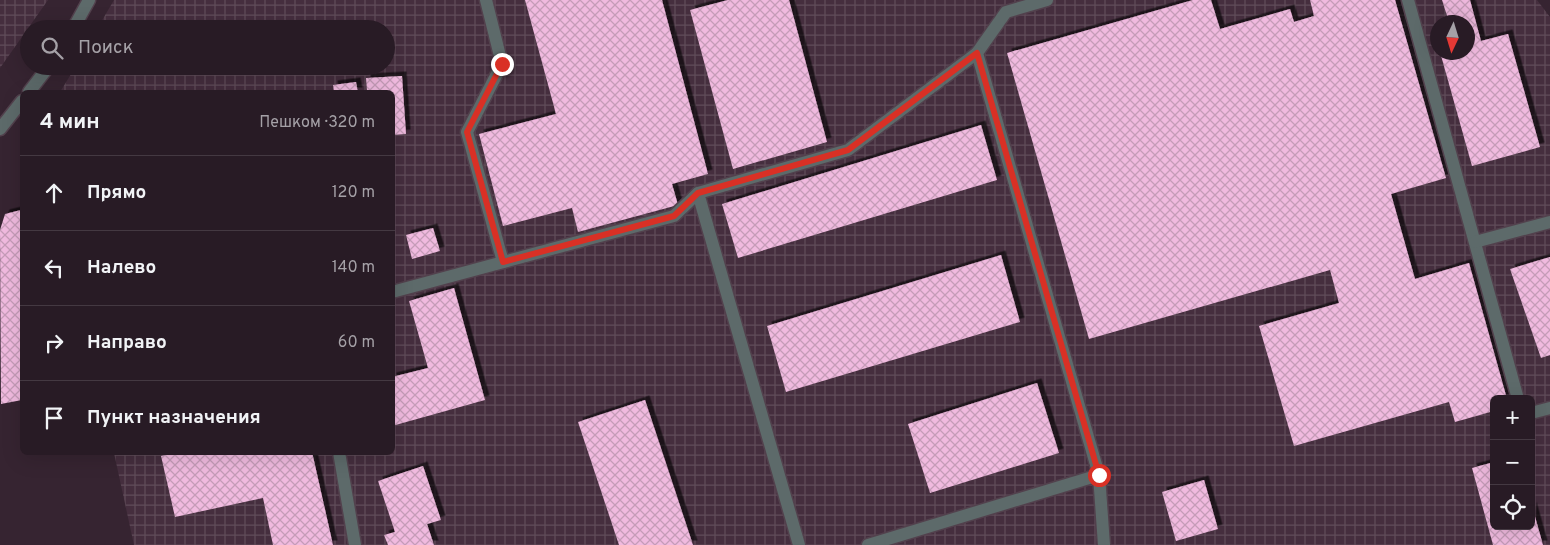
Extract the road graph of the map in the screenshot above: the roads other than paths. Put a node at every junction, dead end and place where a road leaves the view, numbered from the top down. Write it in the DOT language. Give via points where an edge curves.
graph roads {
  1 [pos="89,0"];
  2 [pos="486,0"];
  3 [pos="1047,0"];
  4 [pos="1408,0"];
  5 [pos="78,20"];
  6 [pos="977,53"];
  7 [pos="42,75"];
  8 [pos="31,90"];
  9 [pos="20,104"];
  10 [pos="0,129"];
  11 [pos="698,193"];
  12 [pos="1550,222"];
  13 [pos="1475,242"];
  14 [pos="503,262"];
  15 [pos="395,291"];
  16 [pos="1517,395"];
  17 [pos="1550,408"];
  18 [pos="1535,412"];
  19 [pos="340,455"];
  20 [pos="1099,475"];
  21 [pos="355,545"];
  22 [pos="799,545"];
  23 [pos="868,545"];
  24 [pos="1104,545"];
  1 -- 5 [label="street"];
  2 -- 14 [label="street" via="502,64 467,132"];
  3 -- 6 [label="street" via="1006,12"];
  4 -- 13 [label="street"];
  6 -- 11 [label="street" via="848,150"];
  6 -- 20 [label="street"];
  7 -- 8 [label="street"];
  9 -- 10 [label="street"];
  11 -- 14 [label="street" via="674,216"];
  11 -- 22 [label="street"];
  12 -- 13 [label="street"];
  13 -- 16 [label="street"];
  14 -- 15 [label="street"];
  17 -- 18 [label="street"];
  19 -- 21 [label="street"];
  20 -- 23 [label="street"];
  20 -- 24 [label="street"];
}
